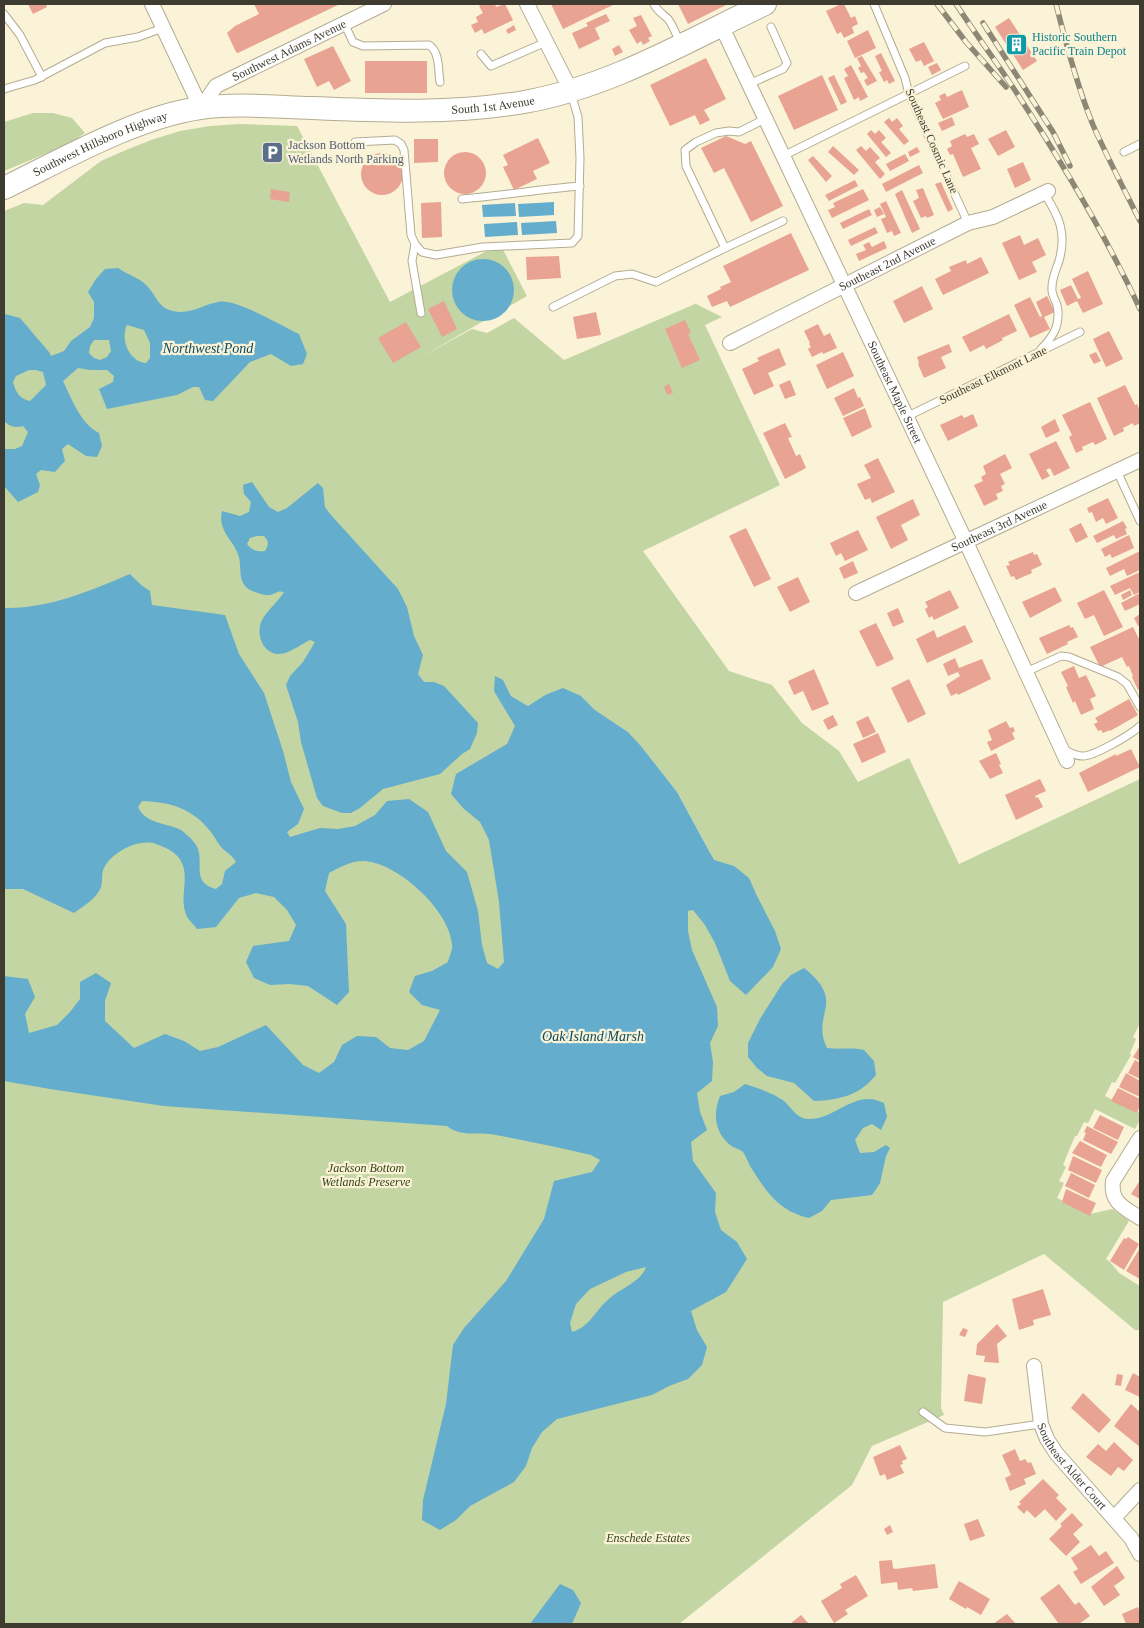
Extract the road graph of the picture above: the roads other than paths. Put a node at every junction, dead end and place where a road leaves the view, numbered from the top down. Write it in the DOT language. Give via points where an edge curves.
graph roads {
  1 [pos="152,4"];
  2 [pos="384,4"];
  3 [pos="528,4"];
  4 [pos="654,4"];
  5 [pos="765,4"];
  6 [pos="874,4"];
  7 [pos="4,14"];
  8 [pos="344,23"];
  9 [pos="721,25"];
  10 [pos="771,27"];
  11 [pos="164,28"];
  12 [pos="546,42"];
  13 [pos="681,45"];
  14 [pos="480,54"];
  15 [pos="965,66"];
  16 [pos="42,77"];
  17 [pos="440,82"];
  18 [pos="749,84"];
  19 [pos="4,89"];
  20 [pos="571,91"];
  21 [pos="909,94"];
  22 [pos="201,108"];
  23 [pos="765,119"];
  24 [pos="356,142"];
  25 [pos="1140,144"];
  26 [pos="1124,152"];
  27 [pos="782,156"];
  28 [pos="580,186"];
  29 [pos="4,188"];
  30 [pos="1046,192"];
  31 [pos="462,199"];
  32 [pos="783,221"];
  33 [pos="968,223"];
  34 [pos="415,244"];
  35 [pos="725,248"];
  36 [pos="844,285"];
  37 [pos="553,307"];
  38 [pos="421,313"];
  39 [pos="1080,332"];
  40 [pos="730,343"];
  41 [pos="1035,354"];
  42 [pos="906,417"];
  43 [pos="1140,460"];
  44 [pos="1117,471"];
  45 [pos="1140,521"];
  46 [pos="966,542"];
  47 [pos="856,593"];
  48 [pos="1026,672"];
  49 [pos="1140,707"];
  50 [pos="1140,726"];
  51 [pos="1064,754"];
  52 [pos="1140,1138"];
  53 [pos="1140,1218"];
  54 [pos="1034,1366"];
  55 [pos="923,1412"];
  56 [pos="1041,1424"];
  57 [pos="1140,1490"];
  58 [pos="1114,1518"];
  59 [pos="1140,1554"];
  1 -- 11 [label="street"];
  2 -- 8 [label="street, Southwest Adams Avenue"];
  3 -- 12 [label="street"];
  4 -- 13 [label="lane" via="672,25"];
  5 -- 9 [label="main road, South 1st Avenue"];
  6 -- 21 [label="lane, Southeast Cosmic Lane"];
  7 -- 16 [label="lane" via="20,35"];
  8 -- 17 [label="lane" via="353,42 363,46 429,45 434,48"];
  8 -- 22 [label="street, Southwest Adams Avenue" via="216,86"];
  9 -- 13 [label="main road, South 1st Avenue"];
  9 -- 18 [label="street, Southeast Maple Street"];
  10 -- 18 [label="lane" via="787,63 783,69"];
  11 -- 16 [label="lane" via="104,43"];
  11 -- 22 [label="street"];
  12 -- 14 [label="lane" via="491,66"];
  12 -- 20 [label="street"];
  13 -- 20 [label="main road, South 1st Avenue"];
  15 -- 21 [label="lane"];
  16 -- 19 [label="lane"];
  18 -- 23 [label="street, Southeast Maple Street"];
  20 -- 22 [label="main road, South 1st Avenue" via="509,104 424,111 242,106"];
  20 -- 28 [label="lane" via="578,117"];
  21 -- 27 [label="lane"];
  21 -- 33 [label="lane, Southeast Cosmic Lane"];
  22 -- 29 [label="main road, Southwest Hillsboro Highway" via="137,126"];
  23 -- 27 [label="street, Southeast Maple Street"];
  23 -- 35 [label="lane" via="740,132 716,133 685,150 686,166"];
  24 -- 34 [label="lane" via="395,140 401,144 411,236"];
  25 -- 26 [label="lane"];
  27 -- 36 [label="street, Southeast Maple Street"];
  28 -- 31 [label="lane"];
  28 -- 34 [label="lane" via="578,236 572,243 483,247 436,255 422,252"];
  30 -- 33 [label="street, Southeast 2nd Avenue" via="993,216"];
  30 -- 41 [label="lane" via="1061,227 1063,244 1052,281 1059,317 1056,331"];
  32 -- 35 [label="lane"];
  33 -- 36 [label="street, Southeast 2nd Avenue"];
  34 -- 38 [label="lane" via="412,261"];
  35 -- 37 [label="lane" via="656,282 632,274 615,276"];
  36 -- 40 [label="street, Southeast 2nd Avenue"];
  36 -- 42 [label="street, Southeast Maple Street"];
  39 -- 41 [label="lane, Southeast Elkmont Lane"];
  41 -- 42 [label="lane, Southeast Elkmont Lane"];
  42 -- 46 [label="street, Southeast Maple Street"];
  43 -- 44 [label="street, Southeast 3rd Avenue"];
  44 -- 45 [label="lane"];
  44 -- 46 [label="street, Southeast 3rd Avenue"];
  46 -- 47 [label="street, Southeast 3rd Avenue"];
  46 -- 48 [label="street, Southeast Maple Street"];
  48 -- 49 [label="lane" via="1061,656 1069,656 1118,677 1127,684"];
  48 -- 51 [label="street, Southeast Maple Street"];
  50 -- 51 [label="lane" via="1091,755"];
  52 -- 53 [label="street" via="1112,1189 1119,1205"];
  54 -- 56 [label="street, Southeast Alder Court"];
  55 -- 56 [label="lane" via="945,1428 985,1432"];
  56 -- 58 [label="street, Southeast Alder Court" via="1056,1453"];
  57 -- 58 [label="street"];
  58 -- 59 [label="street, Southeast Alder Court"];
}
